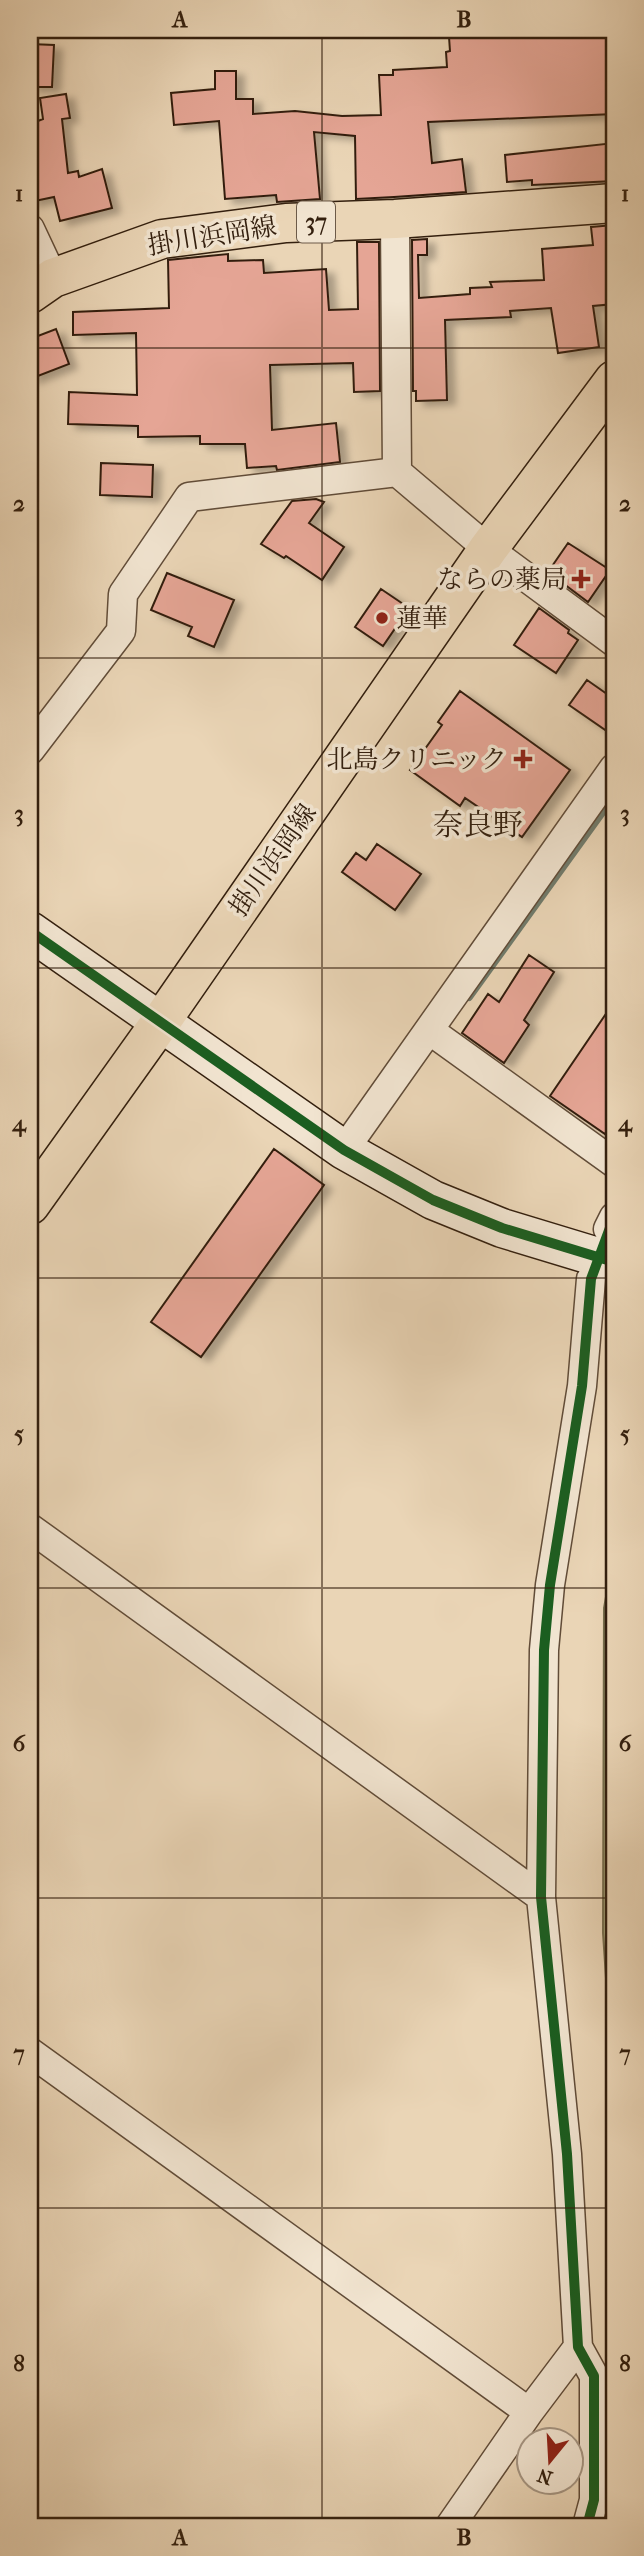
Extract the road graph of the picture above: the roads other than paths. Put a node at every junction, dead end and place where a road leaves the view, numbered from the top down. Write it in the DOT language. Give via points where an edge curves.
graph roads {
  1 [pos="614,203"];
  2 [pos="395,219"];
  3 [pos="30,229"];
  4 [pos="41,286"];
  5 [pos="614,380"];
  6 [pos="397,472"];
  7 [pos="488,549"];
  8 [pos="614,642"];
  9 [pos="30,750"];
  10 [pos="614,768"];
  11 [pos="30,931"];
  12 [pos="160,1023"];
  13 [pos="429,1030"];
  14 [pos="344,1150"];
  15 [pos="614,1163"];
  16 [pos="30,1205"];
  17 [pos="607,1247"];
  18 [pos="30,1528"];
  19 [pos="541,1897"];
  20 [pos="30,2052"];
  21 [pos="578,2347"];
  22 [pos="529,2412"];
  23 [pos="450,2526"];
  24 [pos="587,2526"];
  1 -- 2 [label="main road, 掛川浜岡線 / 37"];
  2 -- 4 [label="main road, 掛川浜岡線 / 37" via="286,223 162,239"];
  2 -- 6 [label="street"];
  3 -- 4 [label="street"];
  5 -- 7 [label="main road, 掛川浜岡線"];
  6 -- 7 [label="street"];
  6 -- 9 [label="street" via="189,497 123,594 121,631"];
  7 -- 8 [label="street"];
  7 -- 12 [label="main road, 掛川浜岡線"];
  10 -- 13 [label="street"];
  11 -- 12 [label="street"];
  12 -- 14 [label="street"];
  12 -- 16 [label="main road, 掛川浜岡線"];
  13 -- 14 [label="street"];
  13 -- 15 [label="street"];
  14 -- 17 [label="street" via="433,1199 502,1228"];
  17 -- 19 [label="street" via="550,1585 544,1650"];
  18 -- 19 [label="street"];
  19 -- 21 [label="street" via="566,2154"];
  20 -- 22 [label="street"];
  21 -- 22 [label="street"];
  21 -- 24 [label="street" via="594,2376 594,2500"];
  22 -- 23 [label="street"];
}
